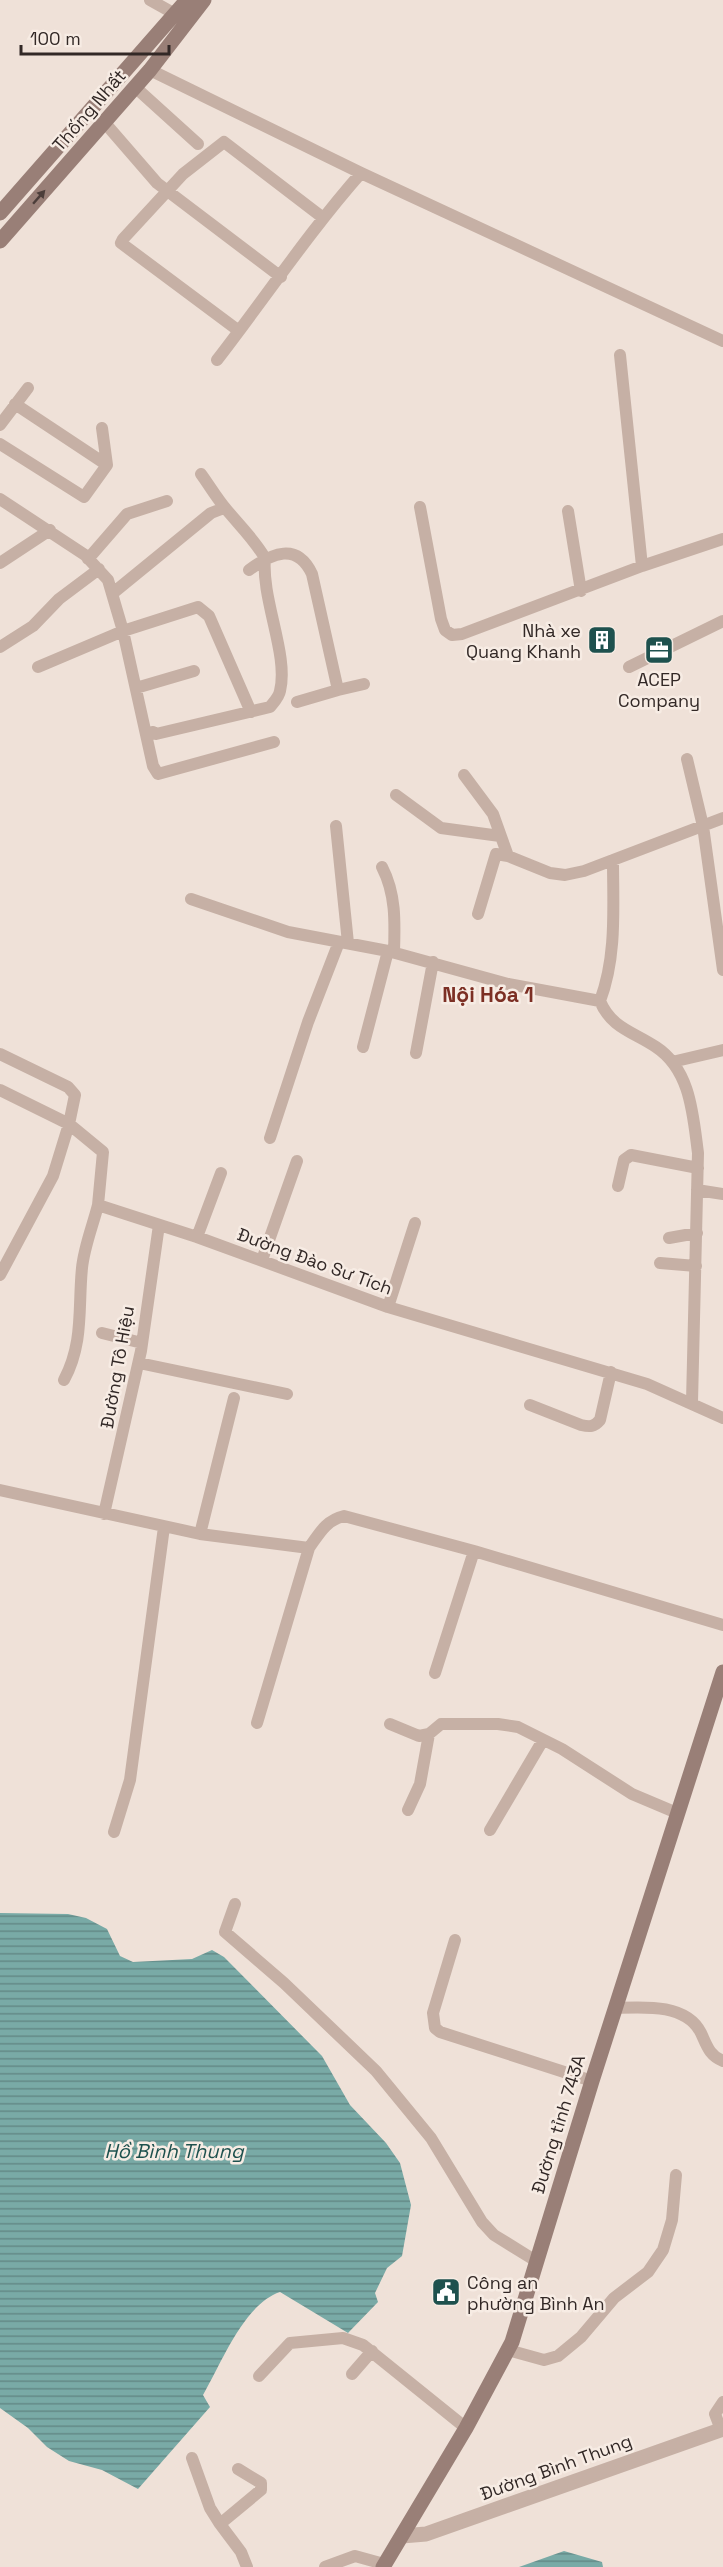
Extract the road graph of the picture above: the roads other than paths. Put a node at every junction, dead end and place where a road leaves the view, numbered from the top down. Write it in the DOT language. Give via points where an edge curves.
graph roads {
  1 [pos="150,0"];
  2 [pos="187,0"];
  3 [pos="204,0"];
  4 [pos="175,14"];
  5 [pos="150,70"];
  6 [pos="121,76"];
  7 [pos="135,87"];
  8 [pos="105,123"];
  9 [pos="198,144"];
  10 [pos="361,173"];
  11 [pos="168,189"];
  12 [pos="0,213"];
  13 [pos="322,218"];
  14 [pos="0,241"];
  15 [pos="281,277"];
  16 [pos="239,331"];
  17 [pos="723,341"];
  18 [pos="620,356"];
  19 [pos="216,360"];
  20 [pos="28,388"];
  21 [pos="15,404"];
  22 [pos="0,424"];
  23 [pos="102,428"];
  24 [pos="0,444"];
  25 [pos="107,465"];
  26 [pos="201,474"];
  27 [pos="0,499"];
  28 [pos="167,501"];
  29 [pos="420,507"];
  30 [pos="224,508"];
  31 [pos="568,511"];
  32 [pos="50,530"];
  33 [pos="723,539"];
  34 [pos="265,558"];
  35 [pos="88,559"];
  36 [pos="0,563"];
  37 [pos="642,566"];
  38 [pos="99,569"];
  39 [pos="249,570"];
  40 [pos="581,591"];
  41 [pos="113,593"];
  42 [pos="723,621"];
  43 [pos="123,631"];
  44 [pos="0,647"];
  45 [pos="38,667"];
  46 [pos="629,667"];
  47 [pos="194,671"];
  48 [pos="364,684"];
  49 [pos="136,688"];
  50 [pos="338,690"];
  51 [pos="297,702"];
  52 [pos="251,712"];
  53 [pos="153,732"];
  54 [pos="274,742"];
  55 [pos="687,759"];
  56 [pos="464,775"];
  57 [pos="396,795"];
  58 [pos="723,818"];
  59 [pos="336,826"];
  60 [pos="703,826"];
  61 [pos="500,836"];
  62 [pos="508,856"];
  63 [pos="613,860"];
  64 [pos="382,867"];
  65 [pos="191,899"];
  66 [pos="478,914"];
  67 [pos="343,942"];
  68 [pos="391,951"];
  69 [pos="433,962"];
  70 [pos="723,970"];
  71 [pos="600,1001"];
  72 [pos="363,1047"];
  73 [pos="723,1050"];
  74 [pos="416,1053"];
  75 [pos="0,1054"];
  76 [pos="672,1062"];
  77 [pos="2,1095"];
  78 [pos="69,1124"];
  79 [pos="270,1138"];
  80 [pos="297,1161"];
  81 [pos="698,1168"];
  82 [pos="221,1173"];
  83 [pos="618,1186"];
  84 [pos="697,1190"];
  85 [pos="723,1194"];
  86 [pos="98,1205"];
  87 [pos="416,1223"];
  88 [pos="159,1225"];
  89 [pos="697,1233"];
  90 [pos="197,1237"];
  91 [pos="669,1238"];
  92 [pos="262,1260"];
  93 [pos="660,1263"];
  94 [pos="696,1266"];
  95 [pos="0,1275"];
  96 [pos="388,1307"];
  97 [pos="102,1333"];
  98 [pos="142,1342"];
  99 [pos="139,1363"];
  100 [pos="611,1372"];
  101 [pos="64,1380"];
  102 [pos="287,1394"];
  103 [pos="234,1398"];
  104 [pos="692,1402"];
  105 [pos="530,1405"];
  106 [pos="723,1418"];
  107 [pos="0,1490"];
  108 [pos="104,1514"];
  109 [pos="164,1527"];
  110 [pos="200,1534"];
  111 [pos="309,1548"];
  112 [pos="474,1551"];
  113 [pos="723,1625"];
  114 [pos="723,1672"];
  115 [pos="435,1673"];
  116 [pos="257,1723"];
  117 [pos="390,1724"];
  118 [pos="429,1734"];
  119 [pos="543,1740"];
  120 [pos="408,1810"];
  121 [pos="677,1813"];
  122 [pos="490,1830"];
  123 [pos="114,1832"];
  124 [pos="235,1904"];
  125 [pos="455,1940"];
  126 [pos="615,2008"];
  127 [pos="723,2061"];
  128 [pos="592,2081"];
  129 [pos="676,2175"];
  130 [pos="536,2261"];
  131 [pos="372,2350"];
  132 [pos="508,2350"];
  133 [pos="352,2374"];
  134 [pos="259,2376"];
  135 [pos="723,2402"];
  136 [pos="466,2428"];
  137 [pos="722,2430"];
  138 [pos="192,2458"];
  139 [pos="238,2469"];
  140 [pos="220,2524"];
  141 [pos="402,2536"];
  142 [pos="383,2565"];
  143 [pos="248,2567"];
  144 [pos="325,2567"];
  1 -- 4 [label="street"];
  2 -- 4 [label="main road, Thống Nhất"];
  3 -- 5 [label="main road, Thống Nhất"];
  4 -- 6 [label="main road, Thống Nhất"];
  5 -- 7 [label="main road, Thống Nhất"];
  5 -- 10 [label="street"];
  6 -- 7 [label="main road"];
  6 -- 12 [label="main road, Thống Nhất"];
  7 -- 8 [label="main road, Thống Nhất"];
  7 -- 9 [label="street"];
  8 -- 11 [label="street" via="157,183"];
  14 -- 8 [label="main road, Thống Nhất, one-way"];
  10 -- 13 [label="street"];
  10 -- 17 [label="street"];
  11 -- 13 [label="street" via="228,142"];
  11 -- 15 [label="street"];
  11 -- 16 [label="street" via="121,243"];
  13 -- 15 [label="street"];
  15 -- 16 [label="street"];
  16 -- 19 [label="street"];
  18 -- 37 [label="street"];
  20 -- 21 [label="street"];
  21 -- 22 [label="street"];
  21 -- 25 [label="street"];
  23 -- 25 [label="street"];
  24 -- 25 [label="street" via="84,497"];
  26 -- 30 [label="street"];
  27 -- 32 [label="street"];
  28 -- 35 [label="street" via="127,514"];
  29 -- 40 [label="street" via="441,619 452,635"];
  30 -- 34 [label="street"];
  30 -- 41 [label="street" via="211,513"];
  31 -- 40 [label="street"];
  32 -- 35 [label="street"];
  32 -- 36 [label="street"];
  33 -- 37 [label="street"];
  34 -- 39 [label="street"];
  34 -- 50 [label="street" via="291,553 307,562"];
  34 -- 52 [label="street" via="264,575 282,672 280,693 270,706"];
  35 -- 38 [label="street"];
  37 -- 40 [label="street"];
  38 -- 41 [label="street"];
  38 -- 44 [label="street" via="59,599 33,626"];
  41 -- 43 [label="street"];
  42 -- 46 [label="street"];
  43 -- 45 [label="street"];
  43 -- 49 [label="street"];
  43 -- 52 [label="street" via="182,610 201,609 209,616"];
  47 -- 49 [label="street"];
  48 -- 50 [label="street"];
  49 -- 54 [label="street" via="158,774"];
  50 -- 51 [label="street"];
  52 -- 53 [label="street"];
  55 -- 60 [label="street"];
  56 -- 61 [label="street" via="488,806"];
  57 -- 61 [label="street" via="441,828"];
  58 -- 60 [label="street"];
  59 -- 67 [label="street"];
  60 -- 63 [label="street"];
  60 -- 70 [label="street"];
  61 -- 62 [label="street"];
  62 -- 63 [label="street" via="565,875"];
  62 -- 66 [label="street" via="494,857"];
  63 -- 71 [label="street" via="613,935 607,984"];
  64 -- 68 [label="street" via="395,912"];
  65 -- 67 [label="street" via="288,933"];
  67 -- 68 [label="street"];
  67 -- 79 [label="street" via="308,1022"];
  68 -- 69 [label="street"];
  68 -- 72 [label="street"];
  69 -- 71 [label="street" via="508,984"];
  69 -- 74 [label="street"];
  71 -- 76 [label="street" via="612,1022 656,1047"];
  73 -- 76 [label="street"];
  75 -- 78 [label="street" via="72,1090 75,1095"];
  76 -- 81 [label="street" via="686,1086 693,1114"];
  77 -- 78 [label="street"];
  78 -- 86 [label="street" via="104,1152"];
  78 -- 95 [label="street" via="53,1176"];
  80 -- 92 [label="street"];
  81 -- 83 [label="street" via="631,1155 624,1160"];
  81 -- 84 [label="street"];
  82 -- 90 [label="street"];
  84 -- 85 [label="street"];
  84 -- 89 [label="street"];
  86 -- 88 [label="street, Đường Đào Sư Tích"];
  86 -- 101 [label="street" via="82,1266 79,1340"];
  87 -- 96 [label="street"];
  88 -- 90 [label="street, Đường Đào Sư Tích"];
  88 -- 98 [label="street, Đường Tô Hiệu"];
  89 -- 91 [label="street"];
  89 -- 94 [label="street"];
  90 -- 92 [label="street, Đường Đào Sư Tích"];
  92 -- 96 [label="street, Đường Đào Sư Tích"];
  93 -- 94 [label="street"];
  94 -- 104 [label="street"];
  96 -- 100 [label="street, Đường Đào Sư Tích"];
  97 -- 98 [label="street"];
  98 -- 99 [label="street, Đường Tô Hiệu"];
  99 -- 102 [label="street"];
  99 -- 108 [label="street, Đường Tô Hiệu"];
  100 -- 104 [label="street, Đường Đào Sư Tích"];
  100 -- 105 [label="street" via="596,1425 581,1425"];
  103 -- 110 [label="street"];
  104 -- 106 [label="street, Đường Đào Sư Tích"];
  107 -- 108 [label="street"];
  108 -- 109 [label="street"];
  109 -- 110 [label="street"];
  109 -- 123 [label="street" via="130,1780"];
  110 -- 111 [label="street"];
  111 -- 112 [label="street" via="324,1526 344,1516"];
  111 -- 116 [label="street"];
  112 -- 113 [label="street"];
  112 -- 115 [label="street"];
  114 -- 121 [label="main road, Đường tỉnh 743A"];
  117 -- 118 [label="street" via="412,1735"];
  118 -- 119 [label="street" via="441,1724 498,1724 518,1727"];
  118 -- 120 [label="street" via="420,1784"];
  119 -- 121 [label="street" via="632,1794"];
  119 -- 122 [label="street"];
  121 -- 126 [label="main road, Đường tỉnh 743A"];
  124 -- 130 [label="street" via="225,1932 376,2071 431,2138 482,2222 494,2235"];
  125 -- 128 [label="street" via="433,2013 435,2028"];
  126 -- 127 [label="street" via="655,2007 690,2020 700,2030 709,2052"];
  126 -- 128 [label="main road, Đường tỉnh 743A"];
  128 -- 130 [label="main road, Đường tỉnh 743A"];
  129 -- 132 [label="street" via="672,2220 663,2250 648,2272 614,2298 581,2337 558,2356 544,2360"];
  130 -- 132 [label="main road, Đường tỉnh 743A"];
  131 -- 133 [label="street"];
  131 -- 134 [label="street" via="343,2338 290,2343"];
  131 -- 136 [label="street"];
  132 -- 136 [label="main road, Đường tỉnh 743A"];
  135 -- 137 [label="street" via="715,2414"];
  136 -- 141 [label="main road, Đường tỉnh 743A"];
  137 -- 141 [label="street, Đường Bình Thung" via="435,2531"];
  138 -- 140 [label="street"];
  139 -- 140 [label="street" via="261,2483 261,2490"];
  140 -- 143 [label="street"];
  141 -- 142 [label="main road, Đường tỉnh 743A"];
  142 -- 144 [label="street" via="355,2556"];
}
